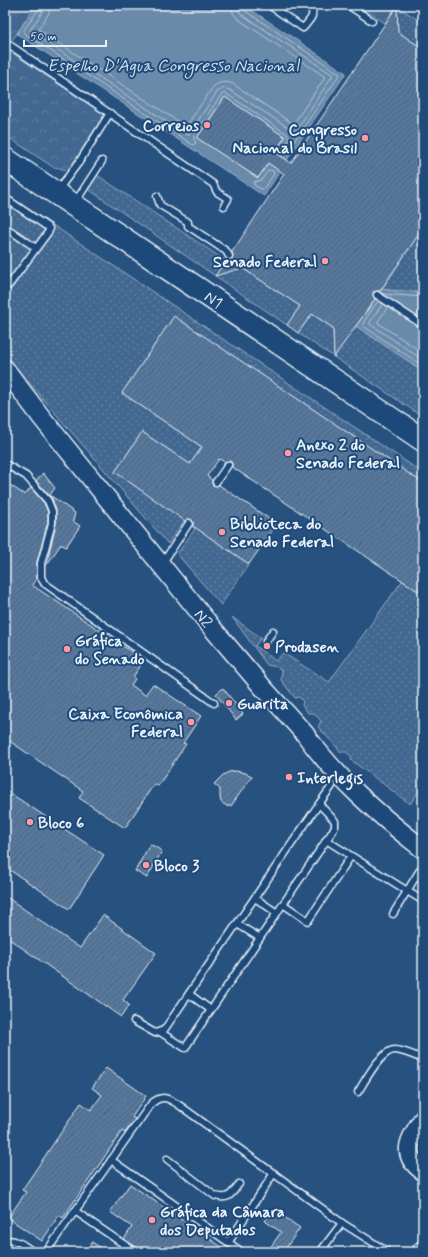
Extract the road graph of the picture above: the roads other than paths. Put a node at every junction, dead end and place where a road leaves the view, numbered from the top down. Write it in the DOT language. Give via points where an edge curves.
graph roads {
  1 [pos="269,5"];
  2 [pos="307,5"];
  3 [pos="348,5"];
  4 [pos="372,22"];
  5 [pos="5,42"];
  6 [pos="110,113"];
  7 [pos="5,159"];
  8 [pos="102,161"];
  9 [pos="56,193"];
  10 [pos="157,196"];
  11 [pos="5,198"];
  12 [pos="74,205"];
  13 [pos="224,206"];
  14 [pos="5,227"];
  15 [pos="36,248"];
  16 [pos="228,256"];
  17 [pos="5,284"];
  18 [pos="377,295"];
  19 [pos="423,325"];
  20 [pos="5,369"];
  21 [pos="423,440"];
  22 [pos="6,465"];
  23 [pos="228,465"];
  24 [pos="216,482"];
  25 [pos="189,524"];
  26 [pos="161,565"];
  27 [pos="273,631"];
  28 [pos="266,640"];
  29 [pos="214,703"];
  30 [pos="332,786"];
  31 [pos="318,804"];
  32 [pos="326,840"];
  33 [pos="423,849"];
  34 [pos="351,856"];
  35 [pos="423,865"];
  36 [pos="406,890"];
  37 [pos="421,897"];
  38 [pos="255,898"];
  39 [pos="284,904"];
  40 [pos="277,913"];
  41 [pos="393,914"];
  42 [pos="237,924"];
  43 [pos="260,938"];
  44 [pos="189,994"];
  45 [pos="211,1010"];
  46 [pos="134,1021"];
  47 [pos="160,1032"];
  48 [pos="423,1059"];
  49 [pos="358,1092"];
  50 [pos="423,1120"];
  51 [pos="167,1159"];
  52 [pos="110,1160"];
  53 [pos="423,1171"];
  54 [pos="274,1173"];
  55 [pos="239,1184"];
  56 [pos="75,1211"];
  57 [pos="342,1223"];
  58 [pos="5,1240"];
  59 [pos="228,1243"];
  60 [pos="33,1252"];
  61 [pos="46,1252"];
  62 [pos="135,1252"];
  63 [pos="242,1252"];
  64 [pos="320,1252"];
  65 [pos="388,1252"];
  1 -- 2 [label="lane" via="303,28 314,12"];
  3 -- 4 [label="lane"];
  5 -- 6 [label="lane"];
  6 -- 9 [label="lane"];
  6 -- 13 [label="lane" via="213,184 217,192 228,199"];
  7 -- 9 [label="highway, N1"];
  8 -- 12 [label="lane"];
  9 -- 12 [label="highway, N1"];
  10 -- 16 [label="lane" via="160,204 226,251"];
  11 -- 15 [label="lane" via="49,228"];
  12 -- 21 [label="highway, N1"];
  14 -- 15 [label="lane"];
  15 -- 17 [label="lane" via="9,285"];
  18 -- 19 [label="lane"];
  20 -- 26 [label="main road, N2"];
  22 -- 29 [label="lane" via="26,476 48,501 52,511 52,523 41,563 41,577 44,583"];
  23 -- 24 [label="lane"];
  25 -- 26 [label="lane"];
  26 -- 33 [label="main road, N2" via="242,664 339,775"];
  27 -- 28 [label="lane"];
  30 -- 31 [label="lane"];
  31 -- 32 [label="lane" via="335,821 335,826"];
  31 -- 38 [label="lane"];
  32 -- 34 [label="lane"];
  32 -- 39 [label="lane"];
  34 -- 36 [label="lane"];
  34 -- 39 [label="lane" via="308,921"];
  35 -- 36 [label="lane"];
  36 -- 37 [label="lane"];
  36 -- 41 [label="lane"];
  38 -- 40 [label="lane"];
  38 -- 42 [label="lane"];
  39 -- 40 [label="lane"];
  40 -- 43 [label="lane"];
  42 -- 43 [label="lane"];
  42 -- 44 [label="lane"];
  43 -- 45 [label="lane"];
  44 -- 45 [label="lane"];
  44 -- 47 [label="lane"];
  45 -- 47 [label="lane" via="185,1048"];
  46 -- 47 [label="lane" via="155,1033"];
  48 -- 49 [label="lane" via="389,1050"];
  50 -- 53 [label="main road" via="413,1134 408,1152 414,1165"];
  51 -- 55 [label="lane" via="215,1196 229,1196"];
  52 -- 54 [label="lane" via="151,1104 163,1097 179,1105"];
  52 -- 56 [label="lane"];
  52 -- 59 [label="lane"];
  54 -- 57 [label="lane"];
  54 -- 59 [label="lane"];
  56 -- 61 [label="lane"];
  56 -- 62 [label="lane"];
  57 -- 64 [label="lane"];
  57 -- 65 [label="lane"];
  58 -- 60 [label="lane" via="12,1239"];
  59 -- 63 [label="lane"];
}
